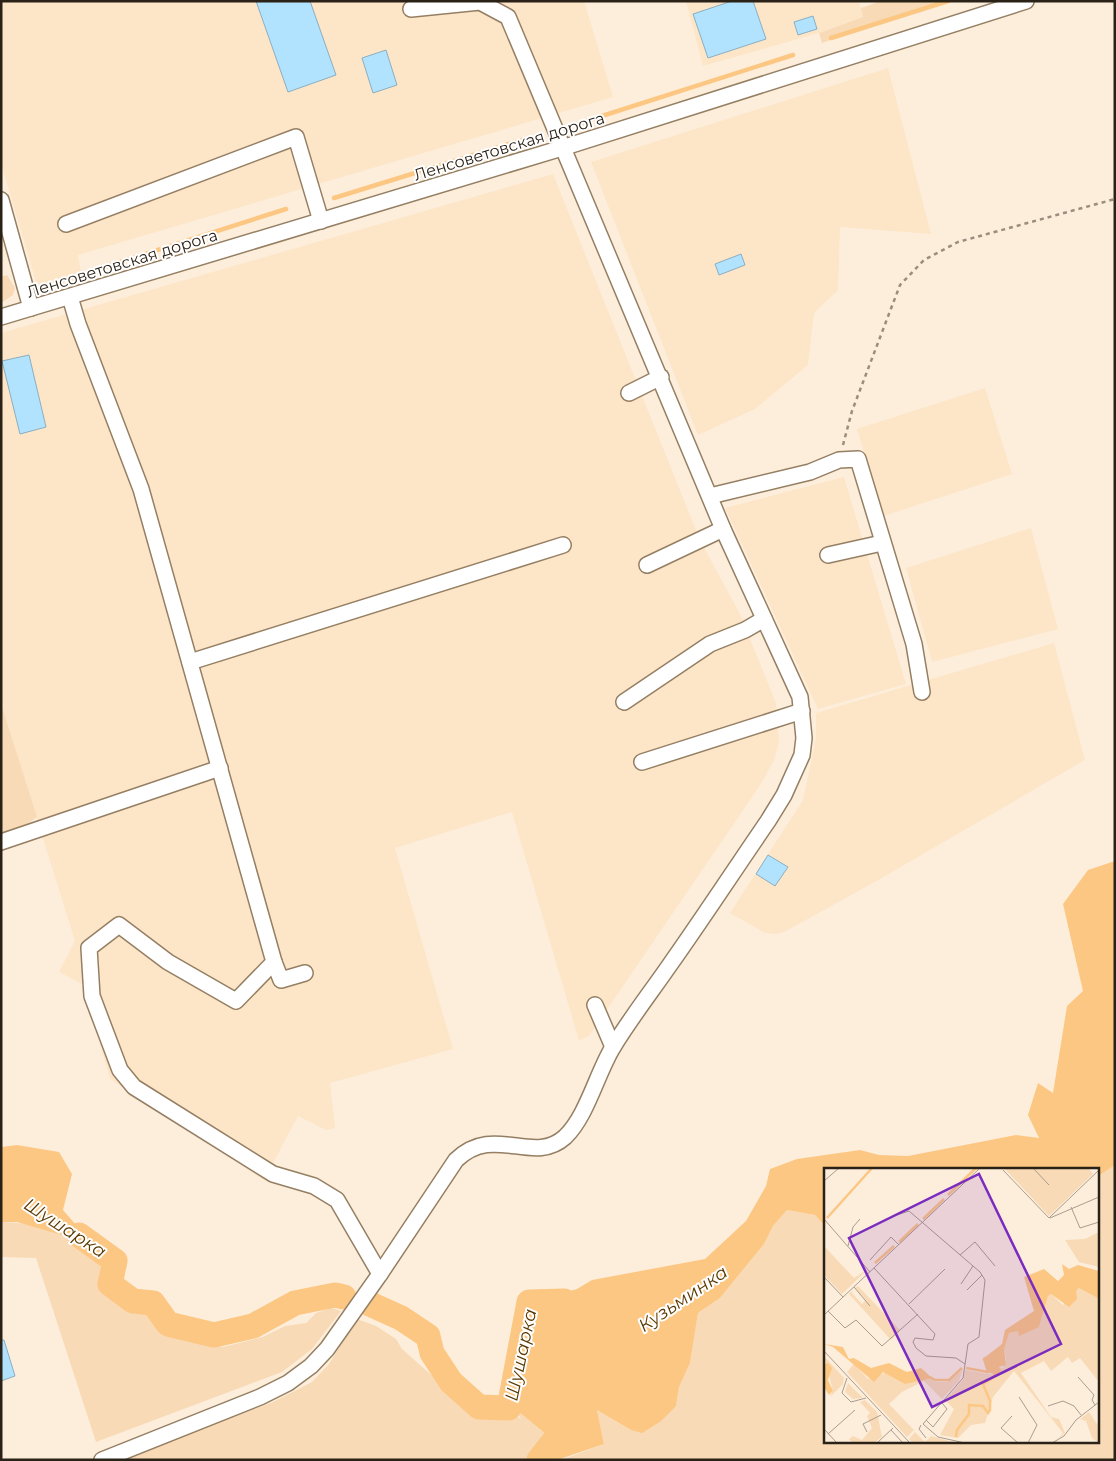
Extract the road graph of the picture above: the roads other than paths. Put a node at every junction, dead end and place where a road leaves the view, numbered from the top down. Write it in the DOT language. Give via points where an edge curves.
graph roads {
  1 [pos="1026,1"];
  2 [pos="410,9"];
  3 [pos="562,148"];
  4 [pos="1,200"];
  5 [pos="321,221"];
  6 [pos="66,224"];
  7 [pos="70,297"];
  8 [pos="32,308"];
  9 [pos="1,317"];
  10 [pos="661,377"];
  11 [pos="630,393"];
  12 [pos="710,496"];
  13 [pos="723,529"];
  14 [pos="882,543"];
  15 [pos="563,545"];
  16 [pos="828,555"];
  17 [pos="647,565"];
  18 [pos="764,619"];
  19 [pos="190,662"];
  20 [pos="922,692"];
  21 [pos="624,702"];
  22 [pos="802,711"];
  23 [pos="642,762"];
  24 [pos="220,768"];
  25 [pos="1,842"];
  26 [pos="274,962"];
  27 [pos="305,973"];
  28 [pos="595,1005"];
  29 [pos="613,1047"];
  30 [pos="380,1274"];
  31 [pos="102,1460"];
  1 -- 3 [label="street, Ленсоветовская дорога"];
  2 -- 3 [label="street" via="480,2 508,17"];
  3 -- 5 [label="street, Ленсоветовская дорога"];
  3 -- 10 [label="street"];
  4 -- 8 [label="street"];
  5 -- 6 [label="street" via="296,137"];
  5 -- 7 [label="street, Ленсоветовская дорога"];
  7 -- 8 [label="street, Ленсоветовская дорога"];
  7 -- 19 [label="street" via="141,489"];
  8 -- 9 [label="street, Ленсоветовская дорога"];
  10 -- 11 [label="street"];
  10 -- 12 [label="street"];
  12 -- 13 [label="street"];
  12 -- 14 [label="street" via="810,472 839,460 858,459"];
  13 -- 17 [label="street"];
  13 -- 18 [label="street"];
  14 -- 16 [label="street"];
  14 -- 20 [label="street" via="914,644"];
  15 -- 19 [label="street"];
  18 -- 21 [label="street" via="710,644"];
  18 -- 22 [label="street" via="795,682"];
  19 -- 24 [label="street"];
  22 -- 23 [label="street"];
  22 -- 29 [label="street" via="802,755 784,795"];
  24 -- 25 [label="street"];
  24 -- 26 [label="street"];
  26 -- 27 [label="street" via="281,980"];
  26 -- 30 [label="street" via="236,1001 168,962 119,925 88,948 92,996 120,1070 134,1087 273,1174 314,1186 332,1196 346,1212"];
  28 -- 29 [label="street"];
  29 -- 30 [label="street" via="577,1120 566,1135 556,1144 536,1147 494,1143 468,1149 456,1160"];
  30 -- 31 [label="street" via="327,1349 288,1383"];
}
